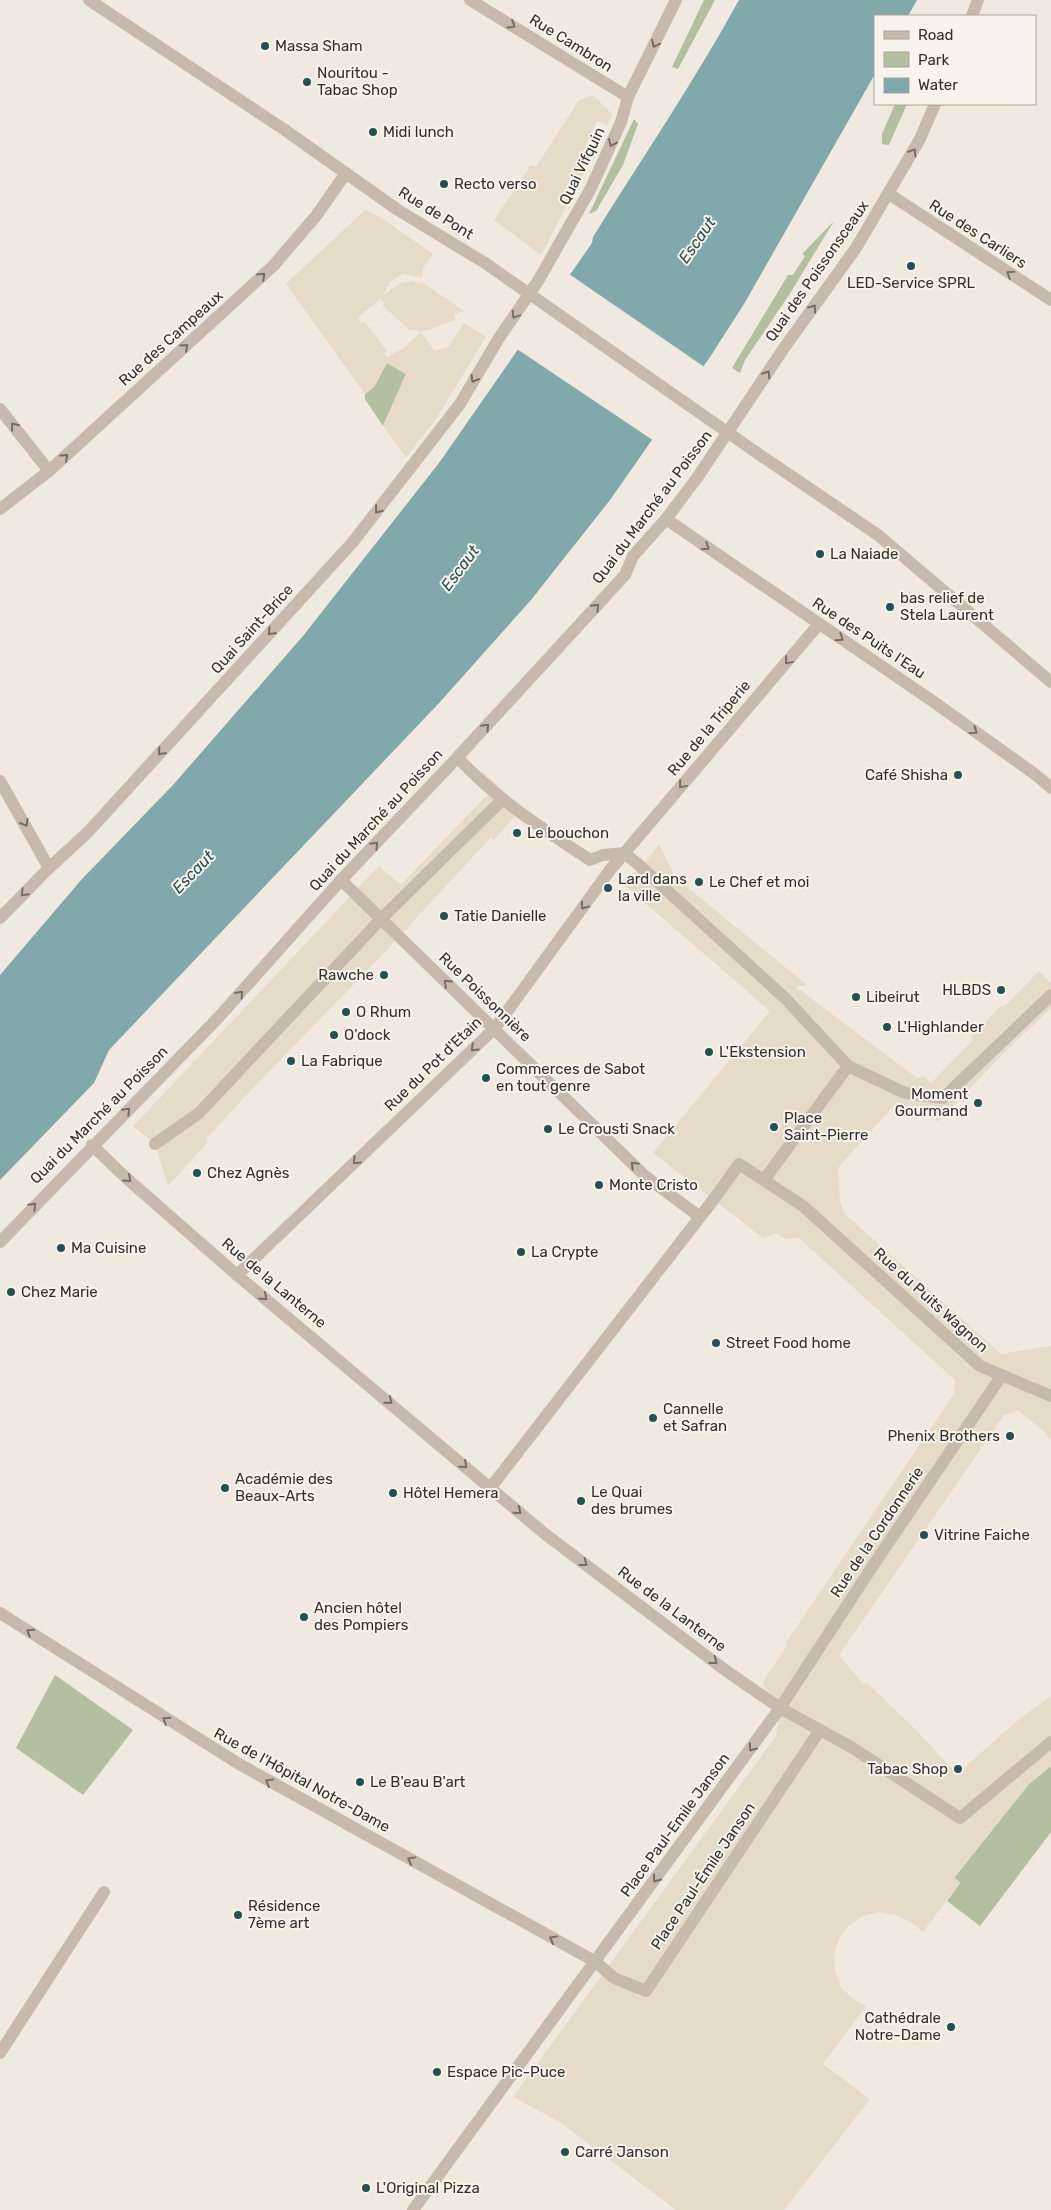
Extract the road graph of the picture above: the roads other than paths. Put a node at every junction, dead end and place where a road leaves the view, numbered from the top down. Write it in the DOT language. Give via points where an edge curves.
graph roads {
  1 [pos="89,0"];
  2 [pos="470,0"];
  3 [pos="676,0"];
  4 [pos="978,0"];
  5 [pos="972,15"];
  6 [pos="628,97"];
  7 [pos="935,105"];
  8 [pos="346,173"];
  9 [pos="889,194"];
  10 [pos="1051,300"];
  11 [pos="499,338"];
  12 [pos="750,400"];
  13 [pos="0,409"];
  14 [pos="49,471"];
  15 [pos="0,509"];
  16 [pos="666,519"];
  17 [pos="819,624"];
  18 [pos="1051,682"];
  19 [pos="458,758"];
  20 [pos="0,781"];
  21 [pos="1051,788"];
  22 [pos="503,799"];
  23 [pos="624,854"];
  24 [pos="49,868"];
  25 [pos="341,880"];
  26 [pos="0,918"];
  27 [pos="381,919"];
  28 [pos="1051,995"];
  29 [pos="495,1028"];
  30 [pos="848,1066"];
  31 [pos="155,1144"];
  32 [pos="92,1145"];
  33 [pos="764,1180"];
  34 [pos="700,1217"];
  35 [pos="0,1242"];
  36 [pos="237,1274"];
  37 [pos="1002,1375"];
  38 [pos="1051,1396"];
  39 [pos="490,1487"];
  40 [pos="0,1613"];
  41 [pos="780,1708"];
  42 [pos="820,1730"];
  43 [pos="1051,1742"];
  44 [pos="104,1892"];
  45 [pos="596,1962"];
  46 [pos="0,2053"];
  47 [pos="413,2210"];
  1 -- 8 [label="street, Rue de Pont"];
  2 -- 6 [label="street, Rue Cambron, one-way"];
  3 -- 6 [label="street, Quai Vifquin, one-way"];
  4 -- 5 [label="street"];
  6 -- 11 [label="street, Quai Vifquin, one-way" via="621,122 591,188 542,274"];
  9 -- 7 [label="street, Quai des Poissonsceaux, one-way" via="920,139"];
  14 -- 8 [label="street, Rue des Campeaux, one-way" via="273,266 316,216"];
  8 -- 18 [label="street, Rue de Pont, bridge" via="398,210 485,263 878,535"];
  10 -- 9 [label="street, Rue des Carliers, one-way"];
  12 -- 9 [label="street, Quai des Poissonsceaux, one-way" via="856,248"];
  11 -- 24 [label="street, Quai Saint-Brice, one-way" via="460,404 352,543 88,832"];
  12 -- 16 [label="street, Quai du Marché au Poisson"];
  14 -- 13 [label="street, one-way"];
  14 -- 15 [label="street, Rue des Campeaux"];
  16 -- 17 [label="street, Rue des Puits l'Eau, one-way"];
  19 -- 16 [label="street, Quai du Marché au Poisson, one-way" via="625,575 633,556"];
  17 -- 21 [label="street, Rue des Puits l'Eau, one-way"];
  17 -- 23 [label="street, Rue de la Triperie, one-way"];
  19 -- 22 [label="street"];
  25 -- 19 [label="street, Quai du Marché au Poisson, one-way"];
  20 -- 24 [label="street, one-way"];
  22 -- 23 [label="street" via="590,860 603,855"];
  22 -- 27 [label="street"];
  23 -- 29 [label="street, Rue du Pot d'Etain, one-way"];
  23 -- 30 [label="street" via="786,999"];
  24 -- 26 [label="street, Quai Saint-Brice, one-way"];
  25 -- 27 [label="street, Rue Poissonnière"];
  32 -- 25 [label="street, Quai du Marché au Poisson, one-way" via="217,1018"];
  29 -- 27 [label="street, Rue Poissonnière, one-way"];
  27 -- 31 [label="street" via="199,1113"];
  28 -- 30 [label="street" via="943,1098 904,1094"];
  34 -- 29 [label="street, Rue Poissonnière, one-way" via="646,1176"];
  29 -- 36 [label="street, Rue du Pot d'Etain, one-way"];
  30 -- 33 [label="street"];
  35 -- 32 [label="street, Quai du Marché au Poisson, one-way"];
  32 -- 36 [label="street, Rue de la Lanterne, one-way"];
  33 -- 34 [label="street" via="739,1164"];
  33 -- 37 [label="street, Rue du Puits Wagnon" via="803,1206 980,1366"];
  34 -- 39 [label="street"];
  36 -- 39 [label="street, Rue de la Lanterne, one-way"];
  37 -- 38 [label="street, Rue du Puits Wagnon"];
  37 -- 41 [label="street, Rue de la Cordonnerie"];
  39 -- 41 [label="street, Rue de la Lanterne, one-way" via="545,1534"];
  45 -- 40 [label="street, Rue de l'Hôpital Notre-Dame, one-way" via="246,1769"];
  41 -- 42 [label="street, Rue de la Lanterne"];
  41 -- 45 [label="street, Place Paul-Emile Janson, one-way"];
  42 -- 43 [label="street, Rue de la Lanterne" via="960,1818"];
  42 -- 45 [label="street, Place Paul-Émile Janson" via="646,1991 614,1978"];
  44 -- 46 [label="street"];
  45 -- 47 [label="street, Place Paul-Emile Janson"];
}
